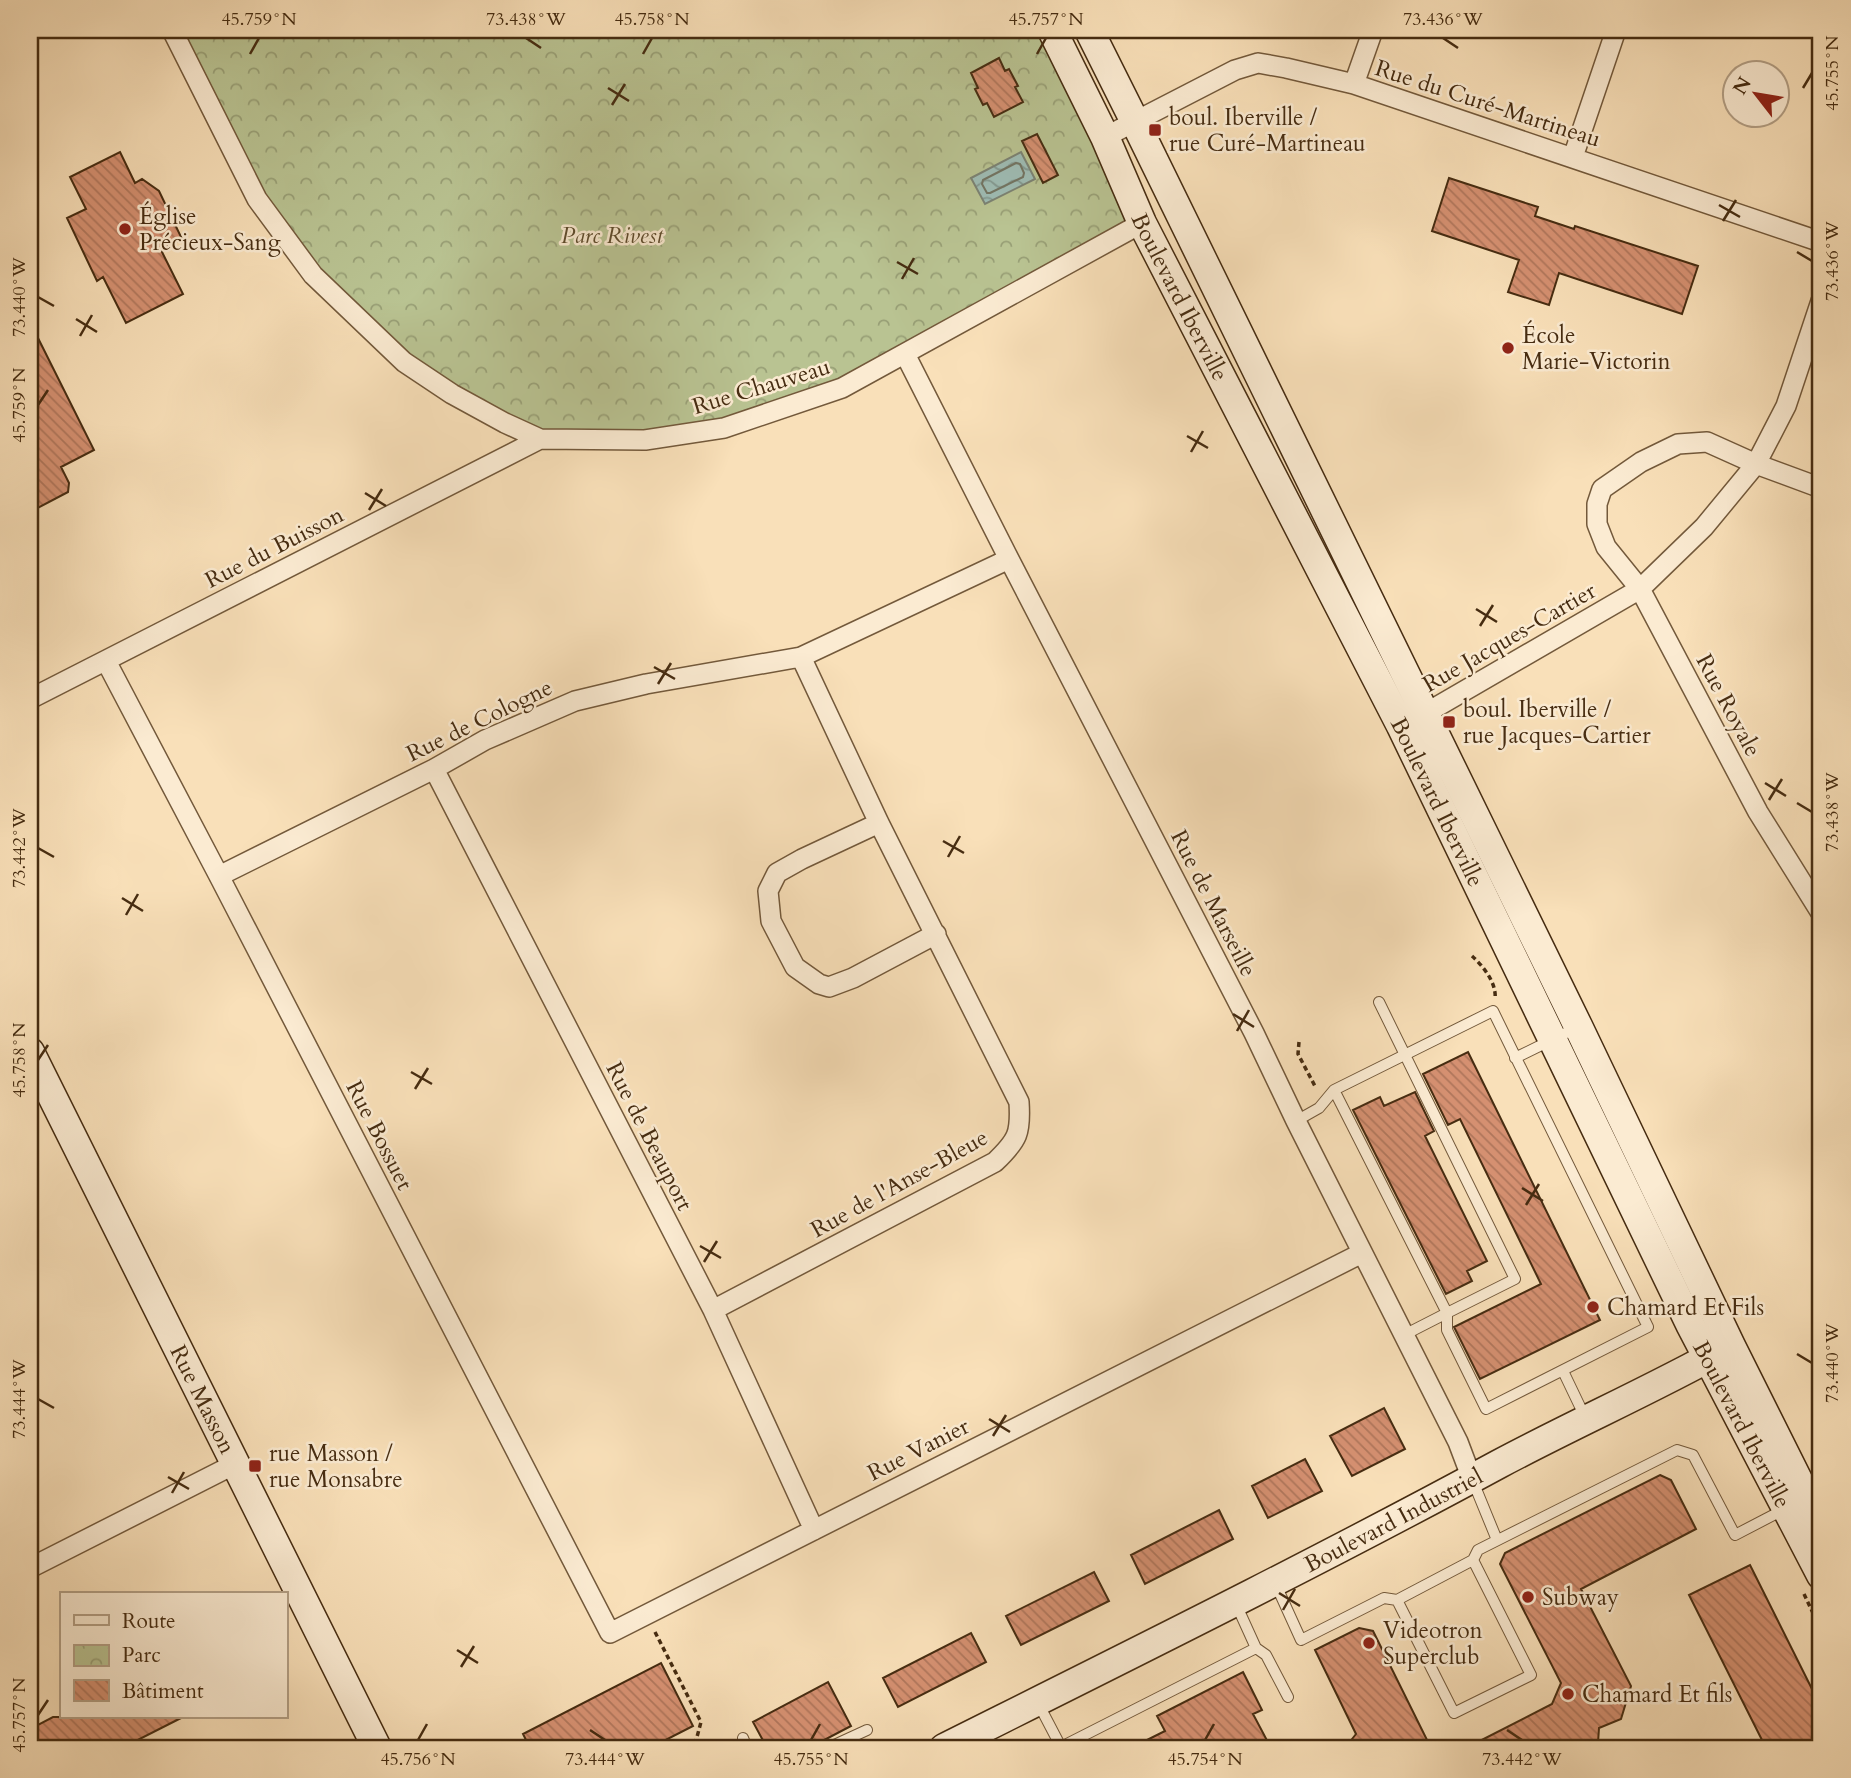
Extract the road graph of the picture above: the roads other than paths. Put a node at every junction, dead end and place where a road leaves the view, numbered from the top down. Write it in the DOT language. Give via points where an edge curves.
graph roads {
  1 [pos="172,30"];
  2 [pos="1052,30"];
  3 [pos="1088,30"];
  4 [pos="1373,30"];
  5 [pos="1616,30"];
  6 [pos="1354,84"];
  7 [pos="1135,122"];
  8 [pos="1105,137"];
  9 [pos="1573,157"];
  10 [pos="1142,223"];
  11 [pos="1821,242"];
  12 [pos="1821,301"];
  13 [pos="905,354"];
  14 [pos="540,439"];
  15 [pos="1756,464"];
  16 [pos="1821,488"];
  17 [pos="1009,559"];
  18 [pos="1640,589"];
  19 [pos="801,657"];
  20 [pos="106,661"];
  21 [pos="30,699"];
  22 [pos="1413,720"];
  23 [pos="434,769"];
  24 [pos="879,823"];
  25 [pos="219,876"];
  26 [pos="1821,914"];
  27 [pos="936,934"];
  28 [pos="1379,1002"];
  29 [pos="1566,1032"];
  30 [pos="30,1052"];
  31 [pos="1405,1055"];
  32 [pos="1515,1058"];
  33 [pos="1334,1090"];
  34 [pos="1296,1121"];
  35 [pos="1362,1253"];
  36 [pos="713,1310"];
  37 [pos="1447,1312"];
  38 [pos="1404,1335"];
  39 [pos="1720,1352"];
  40 [pos="1563,1371"];
  41 [pos="1586,1421"];
  42 [pos="235,1464"];
  43 [pos="1472,1479"];
  44 [pos="1787,1508"];
  45 [pos="1821,1526"];
  46 [pos="814,1530"];
  47 [pos="1497,1540"];
  48 [pos="1473,1560"];
  49 [pos="30,1568"];
  50 [pos="1821,1574"];
  51 [pos="1275,1582"];
  52 [pos="1397,1600"];
  53 [pos="1235,1603"];
  54 [pos="610,1633"];
  55 [pos="1256,1648"];
  56 [pos="1288,1697"];
  57 [pos="1037,1702"];
  58 [pos="867,1730"];
  59 [pos="986,1739"];
  60 [pos="377,1748"];
  61 [pos="830,1748"];
  62 [pos="944,1748"];
  63 [pos="1061,1748"];
  1 -- 14 [label="street, Rue Chauveau" via="257,199 313,275 404,362 452,394"];
  2 -- 8 [label="street, Boulevard Iberville"];
  3 -- 7 [label="street, Boulevard Iberville"];
  4 -- 6 [label="street"];
  5 -- 9 [label="street"];
  6 -- 7 [label="street, Rue du Curé-Martineau" via="1258,63 1235,70"];
  6 -- 9 [label="street, Rue du Curé-Martineau"];
  7 -- 8 [label="street, Rue du Curé-Martineau"];
  7 -- 22 [label="street, Boulevard Iberville"];
  8 -- 10 [label="street, Boulevard Iberville"];
  9 -- 11 [label="street, Rue du Curé-Martineau"];
  10 -- 13 [label="street, Rue Chauveau"];
  10 -- 22 [label="street, Boulevard Iberville"];
  12 -- 15 [label="street, Rue Jacques-Cartier" via="1786,406"];
  13 -- 14 [label="street, Rue Chauveau" via="842,388 724,428 645,440"];
  13 -- 17 [label="street, Rue de Marseille"];
  14 -- 20 [label="street, Rue du Buisson"];
  15 -- 16 [label="street"];
  15 -- 18 [label="street, Rue Jacques-Cartier" via="1704,527"];
  15 -- 18 [label="street, Rue Jacques-Cartier" via="1707,443 1678,444 1602,489 1597,524 1606,547"];
  17 -- 19 [label="street, Rue de Cologne"];
  17 -- 34 [label="street, Rue de Marseille"];
  18 -- 22 [label="street, Rue Jacques-Cartier"];
  18 -- 26 [label="street, Rue Royale" via="1758,812"];
  19 -- 23 [label="street, Rue de Cologne" via="575,701 485,740"];
  19 -- 24 [label="street, Rue de l'Anse-Bleue"];
  20 -- 21 [label="street, Rue du Buisson"];
  20 -- 25 [label="street, Rue Bossuet"];
  22 -- 29 [label="street, Boulevard Iberville"];
  23 -- 25 [label="street, Rue de Cologne"];
  23 -- 36 [label="street, Rue de Beauport"];
  24 -- 27 [label="street, Rue de l'Anse-Bleue"];
  24 -- 27 [label="street" via="777,873 768,891 771,920 795,967 830,986"];
  25 -- 54 [label="street, Rue Bossuet"];
  27 -- 36 [label="street, Rue de l'Anse-Bleue" via="1019,1102 1014,1144 995,1162"];
  28 -- 31 [label="lane"];
  29 -- 32 [label="lane"];
  29 -- 39 [label="street, Boulevard Iberville"];
  30 -- 42 [label="street, Rue Masson"];
  31 -- 32 [label="lane" via="1493,1011"];
  31 -- 33 [label="lane"];
  31 -- 37 [label="lane" via="1515,1279"];
  32 -- 40 [label="lane" via="1647,1327"];
  33 -- 34 [label="lane" via="1319,1108"];
  33 -- 37 [label="lane"];
  34 -- 35 [label="street, Rue de Marseille"];
  35 -- 38 [label="street, Rue de Marseille"];
  35 -- 46 [label="street, Rue Vanier"];
  36 -- 46 [label="street, Rue de Beauport"];
  37 -- 38 [label="lane"];
  37 -- 40 [label="lane" via="1447,1330 1486,1409"];
  38 -- 43 [label="street, Rue de Marseille"];
  39 -- 41 [label="street, Boulevard Industriel"];
  39 -- 44 [label="street, Boulevard Iberville" via="1722,1386"];
  39 -- 45 [label="street, Boulevard Iberville"];
  40 -- 41 [label="lane"];
  41 -- 43 [label="street, Boulevard Industriel"];
  42 -- 49 [label="street"];
  42 -- 60 [label="street, Rue Masson"];
  43 -- 47 [label="lane"];
  43 -- 51 [label="street, Boulevard Industriel"];
  44 -- 47 [label="lane" via="1735,1535 1693,1455 1677,1450"];
  44 -- 50 [label="street, Boulevard Iberville"];
  46 -- 54 [label="street, Rue Vanier"];
  47 -- 48 [label="lane" via="1478,1550"];
  48 -- 52 [label="lane"];
  48 -- 52 [label="lane" via="1531,1675 1454,1713"];
  51 -- 52 [label="lane" via="1301,1640 1384,1598"];
  51 -- 53 [label="street, Boulevard Industriel"];
  53 -- 55 [label="lane"];
  53 -- 57 [label="street, Boulevard Industriel"];
  55 -- 56 [label="lane" via="1266,1655"];
  55 -- 63 [label="lane"];
  57 -- 59 [label="street, Boulevard Industriel"];
  57 -- 63 [label="lane"];
  58 -- 61 [label="lane"];
  59 -- 62 [label="street, Boulevard Industriel"];
}
